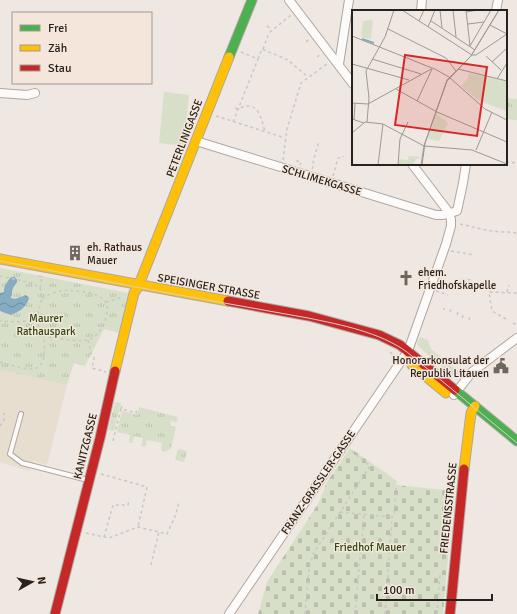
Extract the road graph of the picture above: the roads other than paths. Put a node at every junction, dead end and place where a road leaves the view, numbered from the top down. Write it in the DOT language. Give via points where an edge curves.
graph roads {
  1 [pos="252,0"];
  2 [pos="289,0"];
  3 [pos="349,0"];
  4 [pos="422,0"];
  5 [pos="498,0"];
  6 [pos="421,10"];
  7 [pos="496,10"];
  8 [pos="339,64"];
  9 [pos="352,83"];
  10 [pos="0,93"];
  11 [pos="35,93"];
  12 [pos="196,141"];
  13 [pos="413,165"];
  14 [pos="466,165"];
  15 [pos="449,214"];
  16 [pos="0,259"];
  17 [pos="139,285"];
  18 [pos="517,338"];
  19 [pos="408,351"];
  20 [pos="455,393"];
  21 [pos="475,406"];
  22 [pos="21,414"];
  23 [pos="517,441"];
  24 [pos="90,476"];
  25 [pos="55,614"];
  26 [pos="229,614"];
  27 [pos="450,614"];
  1 -- 12 [label="street, PETERLINIGASSE"];
  2 -- 8 [label="street"];
  3 -- 8 [label="street"];
  4 -- 6 [label="street"];
  5 -- 7 [label="street"];
  8 -- 9 [label="street"];
  10 -- 11 [label="street"];
  12 -- 15 [label="street, SCHLIMEKGASSE" via="436,215"];
  12 -- 17 [label="street, PETERLINIGASSE"];
  13 -- 15 [label="street"];
  14 -- 15 [label="street" via="459,203 456,211"];
  15 -- 19 [label="street, FRANZ-GRASSLER-GASSE" via="451,222 446,244"];
  16 -- 17 [label="street, SPEISINGER STRASSE"];
  17 -- 19 [label="street, SPEISINGER STRASSE" via="309,316 379,334"];
  17 -- 24 [label="street, KANITZGASSE" via="134,293"];
  18 -- 20 [label="street" via="472,372"];
  19 -- 20 [label="street, SPEISINGER STRASSE"];
  19 -- 26 [label="street, FRANZ-GRASSLER-GASSE"];
  20 -- 21 [label="street, SPEISINGER STRASSE"];
  21 -- 23 [label="street, SPEISINGER STRASSE"];
  21 -- 27 [label="street, FRIEDENSSTRASSE" via="471,413"];
  22 -- 24 [label="lane" via="10,454 22,463"];
  24 -- 25 [label="street, KANITZGASSE"];
}
